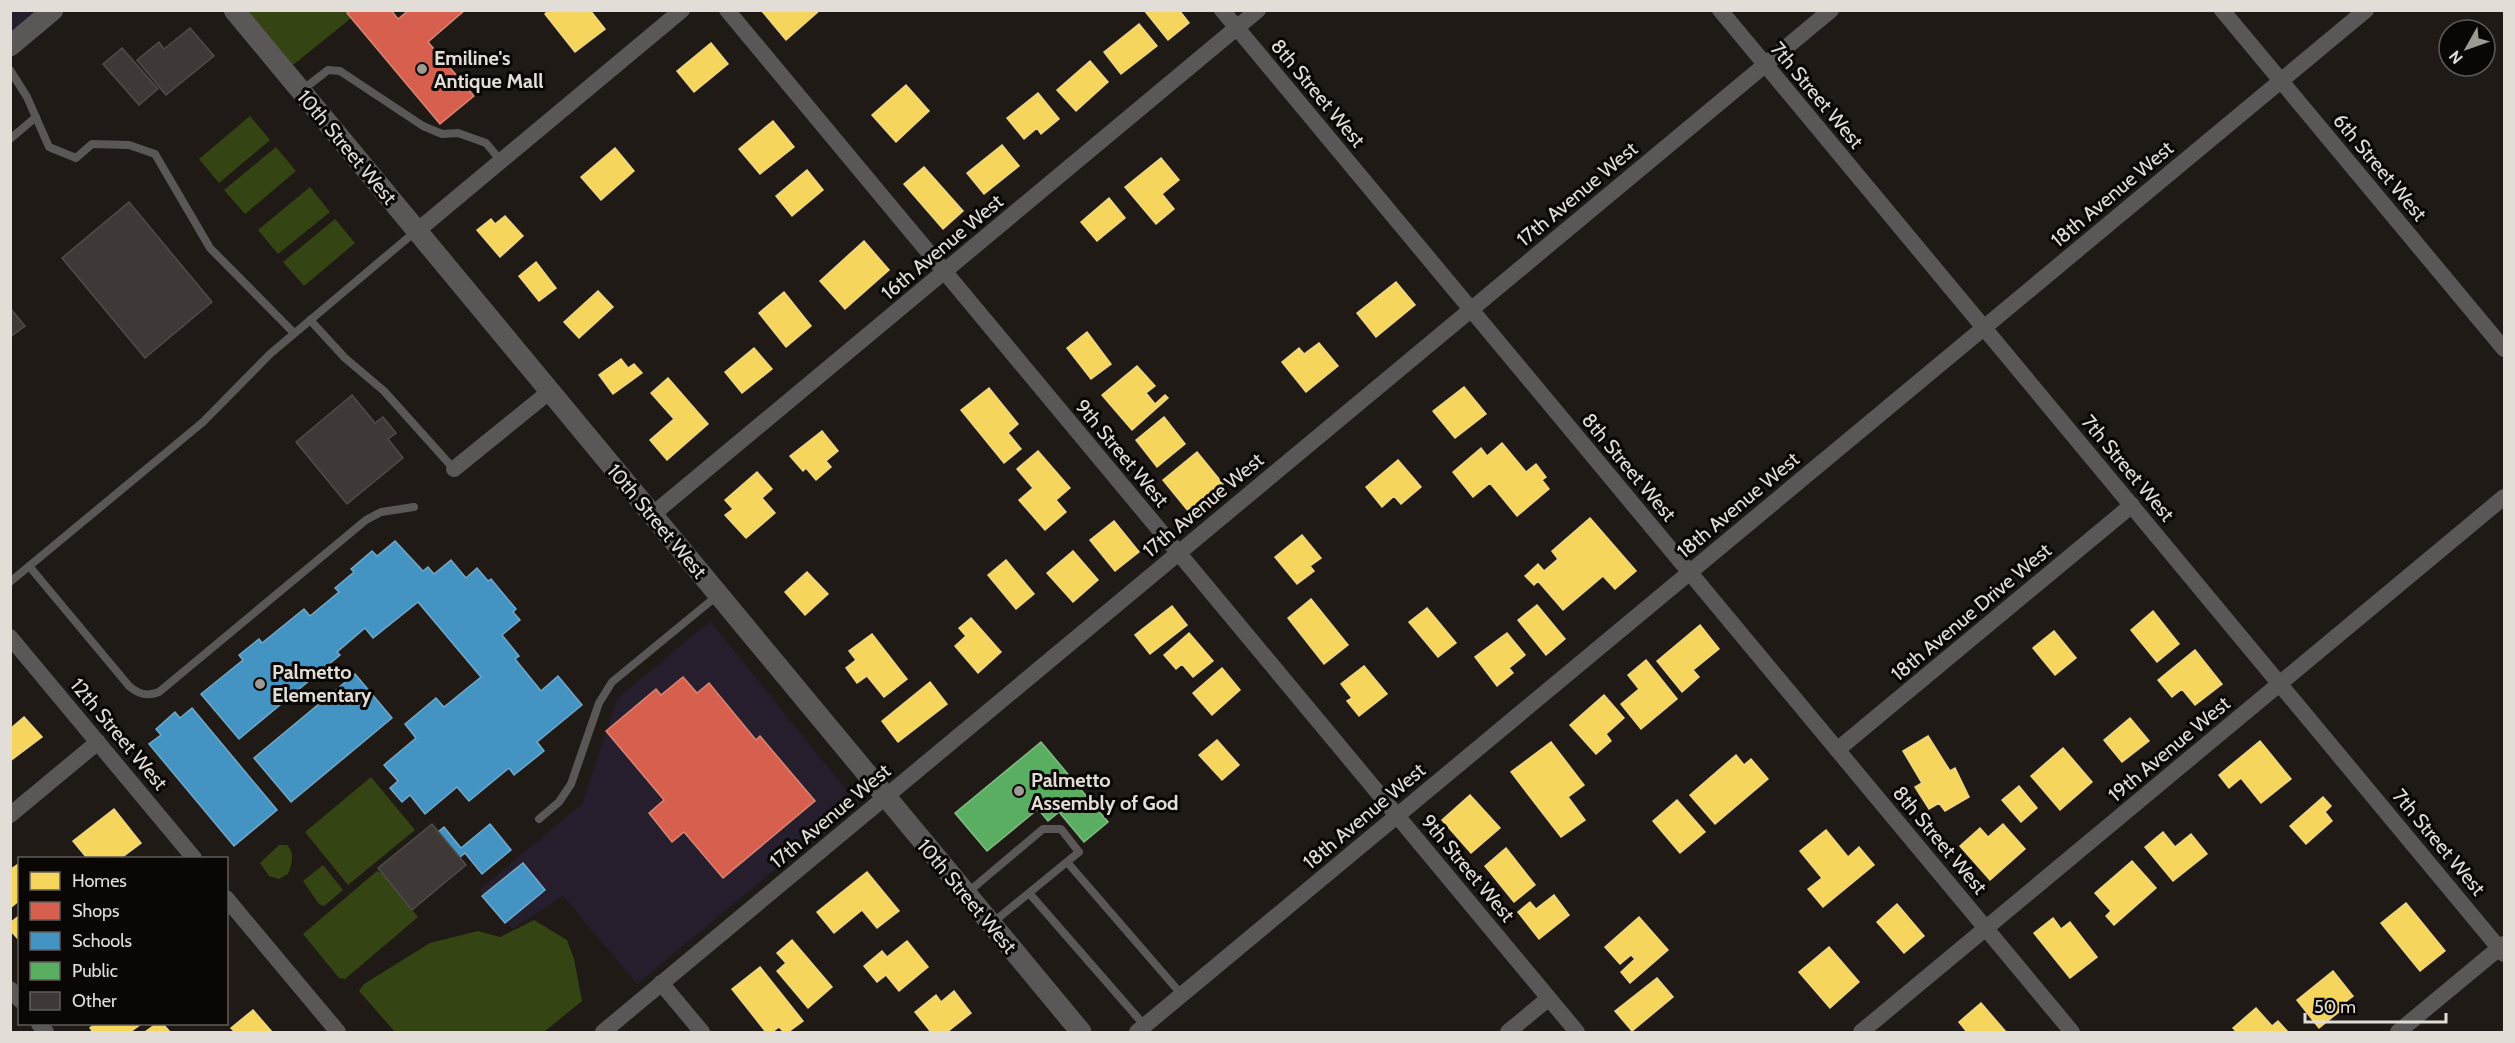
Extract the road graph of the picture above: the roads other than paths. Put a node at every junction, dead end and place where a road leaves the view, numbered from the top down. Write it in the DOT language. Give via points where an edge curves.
graph roads {
  1 [pos="53,10"];
  2 [pos="234,10"];
  3 [pos="682,10"];
  4 [pos="727,10"];
  5 [pos="1222,10"];
  6 [pos="1258,10"];
  7 [pos="1720,10"];
  8 [pos="1831,10"];
  9 [pos="2222,10"];
  10 [pos="2366,10"];
  11 [pos="1237,28"];
  12 [pos="10,46"];
  13 [pos="1765,65"];
  14 [pos="10,70"];
  15 [pos="2281,81"];
  16 [pos="301,91"];
  17 [pos="36,117"];
  18 [pos="10,139"];
  19 [pos="501,161"];
  20 [pos="417,231"];
  21 [pos="944,272"];
  22 [pos="1471,310"];
  23 [pos="310,320"];
  24 [pos="1984,328"];
  25 [pos="294,333"];
  26 [pos="2505,350"];
  27 [pos="549,392"];
  28 [pos="454,469"];
  29 [pos="2505,497"];
  30 [pos="2132,505"];
  31 [pos="414,507"];
  32 [pos="652,515"];
  33 [pos="1178,553"];
  34 [pos="29,567"];
  35 [pos="1690,573"];
  36 [pos="10,582"];
  37 [pos="718,594"];
  38 [pos="10,637"];
  39 [pos="2280,684"];
  40 [pos="98,742"];
  41 [pos="1838,750"];
  42 [pos="885,797"];
  43 [pos="10,815"];
  44 [pos="1397,816"];
  45 [pos="539,819"];
  46 [pos="193,857"];
  47 [pos="1066,862"];
  48 [pos="1029,892"];
  49 [pos="966,894"];
  50 [pos="228,900"];
  51 [pos="991,925"];
  52 [pos="1986,928"];
  53 [pos="2503,948"];
  54 [pos="661,984"];
  55 [pos="1182,995"];
  56 [pos="1549,998"];
  57 [pos="1141,1029"];
  58 [pos="338,1032"];
  59 [pos="603,1032"];
  60 [pos="702,1032"];
  61 [pos="1081,1032"];
  62 [pos="1508,1032"];
  63 [pos="1577,1032"];
  64 [pos="1861,1032"];
  65 [pos="2072,1032"];
  66 [pos="2398,1032"];
  1 -- 12 [label="street"];
  2 -- 16 [label="street, 10th Street West"];
  3 -- 19 [label="street"];
  4 -- 21 [label="street, 9th Street West"];
  5 -- 11 [label="street, 8th Street West"];
  6 -- 11 [label="street, 16th Avenue West"];
  7 -- 13 [label="street, 7th Street West"];
  8 -- 13 [label="street, 17th Avenue West"];
  9 -- 15 [label="street, 6th Street West"];
  10 -- 15 [label="street, 18th Avenue West"];
  11 -- 21 [label="street, 16th Avenue West"];
  11 -- 22 [label="street, 8th Street West"];
  13 -- 22 [label="street, 17th Avenue West"];
  13 -- 24 [label="street, 7th Street West"];
  14 -- 17 [label="lane"];
  15 -- 24 [label="street, 18th Avenue West"];
  15 -- 26 [label="street, 6th Street West"];
  16 -- 19 [label="lane" via="328,70 340,71 423,126 486,143"];
  16 -- 20 [label="street, 10th Street West"];
  17 -- 18 [label="lane"];
  17 -- 25 [label="lane" via="49,147 76,158 92,144 129,145 154,154 210,249"];
  19 -- 20 [label="street"];
  20 -- 23 [label="lane"];
  20 -- 27 [label="street, 10th Street West"];
  21 -- 32 [label="street, 16th Avenue West"];
  21 -- 33 [label="street, 9th Street West"];
  22 -- 33 [label="street, 17th Avenue West"];
  22 -- 35 [label="street, 8th Street West"];
  23 -- 25 [label="lane"];
  23 -- 28 [label="lane" via="345,358 384,391"];
  24 -- 30 [label="street, 7th Street West"];
  24 -- 35 [label="street, 18th Avenue West"];
  25 -- 34 [label="lane" via="203,422"];
  27 -- 28 [label="street"];
  27 -- 32 [label="street, 10th Street West"];
  29 -- 39 [label="street, 19th Avenue West"];
  30 -- 39 [label="street, 7th Street West"];
  30 -- 41 [label="street, 18th Avenue Drive West"];
  31 -- 34 [label="lane" via="381,512 366,519 152,695 138,693 129,686"];
  32 -- 37 [label="street, 10th Street West"];
  33 -- 42 [label="street, 17th Avenue West"];
  33 -- 44 [label="street, 9th Street West"];
  34 -- 36 [label="lane"];
  35 -- 41 [label="street, 8th Street West"];
  35 -- 44 [label="street, 18th Avenue West"];
  37 -- 42 [label="street, 10th Street West"];
  37 -- 45 [label="lane" via="612,682 599,703 571,784 559,802"];
  38 -- 40 [label="street, 12th Street West"];
  39 -- 52 [label="street, 19th Avenue West"];
  39 -- 53 [label="street, 7th Street West"];
  40 -- 43 [label="street"];
  40 -- 46 [label="street, 12th Street West"];
  41 -- 52 [label="street, 8th Street West"];
  42 -- 49 [label="street, 10th Street West"];
  42 -- 54 [label="street, 17th Avenue West"];
  44 -- 55 [label="street, 18th Avenue West"];
  44 -- 56 [label="street, 9th Street West"];
  47 -- 48 [label="lane"];
  47 -- 49 [label="lane" via="1078,852 1061,829 1043,829"];
  47 -- 55 [label="lane"];
  48 -- 51 [label="lane"];
  48 -- 57 [label="lane"];
  49 -- 51 [label="street, 10th Street West"];
  50 -- 58 [label="street"];
  51 -- 61 [label="street, 10th Street West"];
  52 -- 64 [label="street, 19th Avenue West"];
  52 -- 65 [label="street, 8th Street West"];
  53 -- 66 [label="street"];
  54 -- 59 [label="street, 17th Avenue West"];
  54 -- 60 [label="street"];
  55 -- 57 [label="street, 18th Avenue West"];
  56 -- 62 [label="street"];
  56 -- 63 [label="street, 9th Street West"];
}
